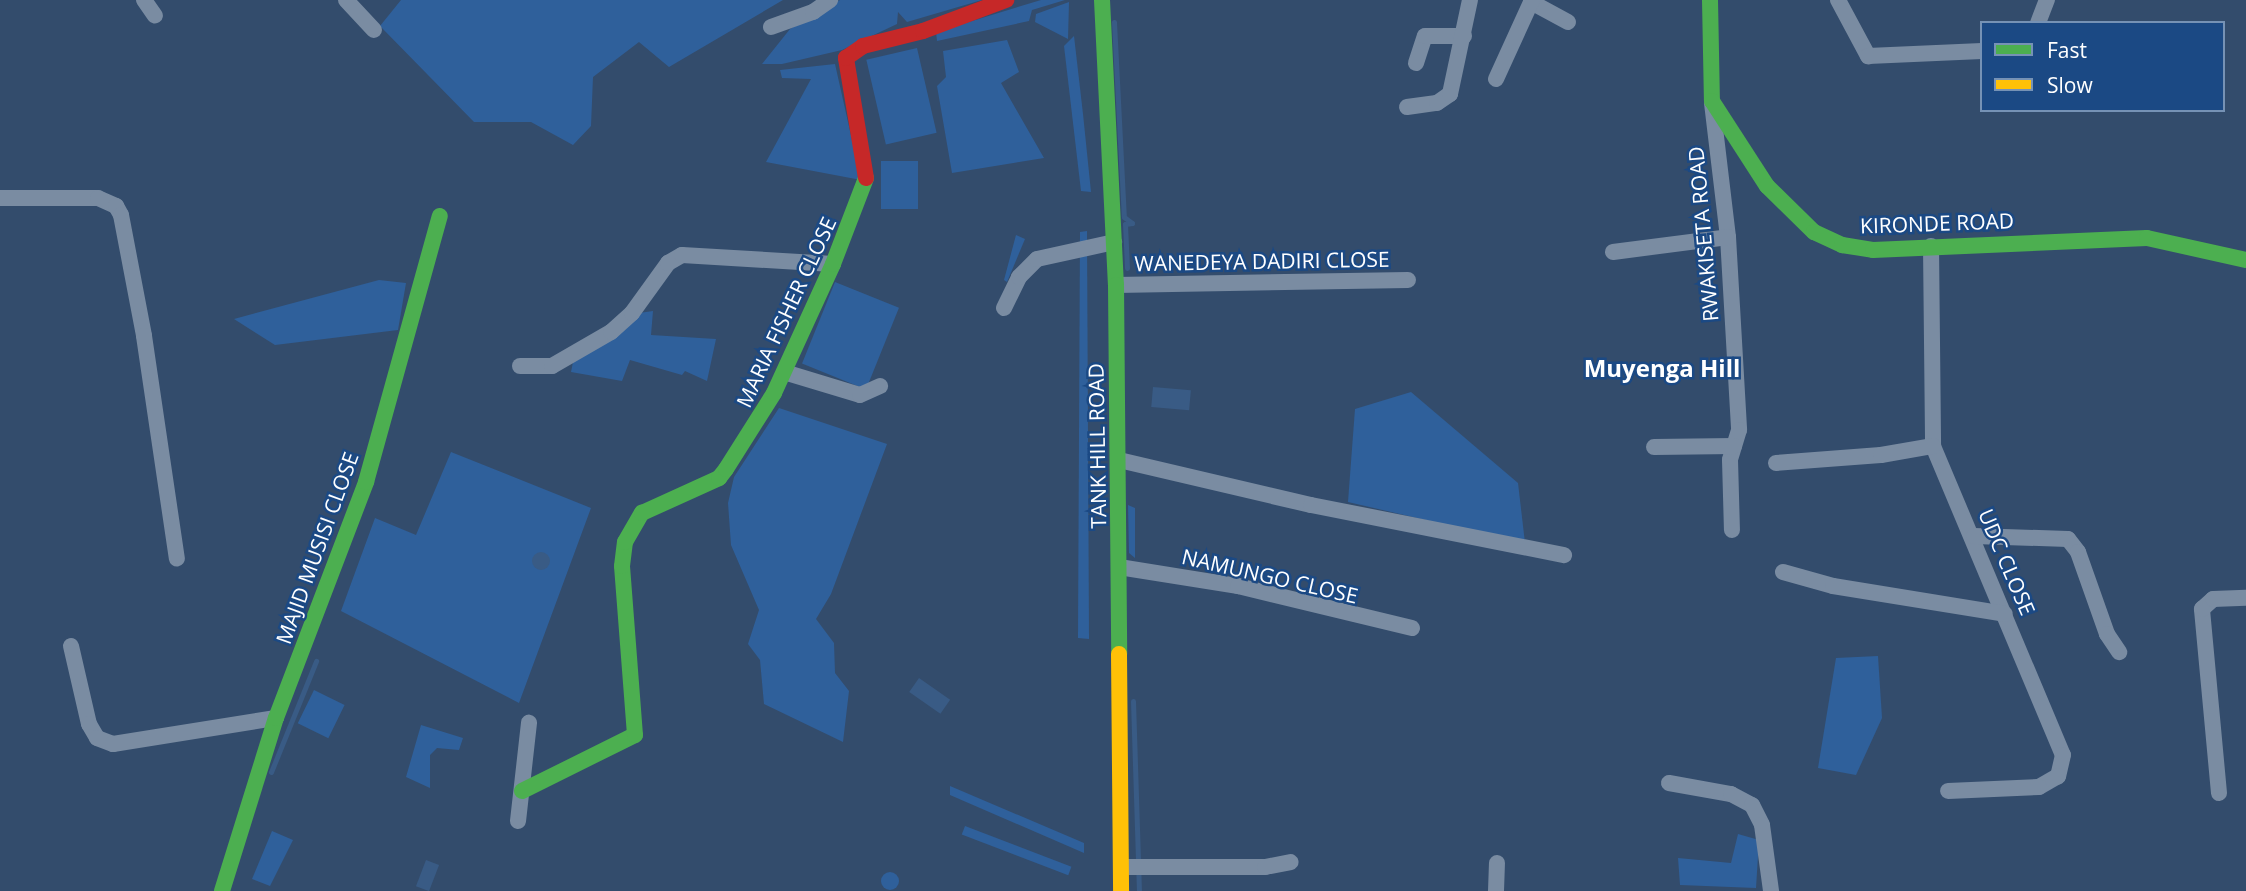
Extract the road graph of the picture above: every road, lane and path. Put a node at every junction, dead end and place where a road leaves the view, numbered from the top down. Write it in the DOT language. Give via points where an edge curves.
graph roads {
  1 [pos="144,0"];
  2 [pos="346,0"];
  3 [pos="830,0"];
  4 [pos="1006,0"];
  5 [pos="1102,0"];
  6 [pos="1470,0"];
  7 [pos="1710,0"];
  8 [pos="1838,0"];
  9 [pos="2047,0"];
  10 [pos="1532,1"];
  11 [pos="155,16"];
  12 [pos="2039,21"];
  13 [pos="1568,22"];
  14 [pos="771,27"];
  15 [pos="374,30"];
  16 [pos="1464,36"];
  17 [pos="1980,51"];
  18 [pos="1416,63"];
  19 [pos="1496,79"];
  20 [pos="1712,101"];
  21 [pos="1407,107"];
  22 [pos="0,198"];
  23 [pos="440,216"];
  24 [pos="1728,237"];
  25 [pos="1114,242"];
  26 [pos="1931,246"];
  27 [pos="1612,252"];
  28 [pos="2246,260"];
  29 [pos="833,264"];
  30 [pos="1408,280"];
  31 [pos="1116,285"];
  32 [pos="1004,308"];
  33 [pos="520,366"];
  34 [pos="784,372"];
  35 [pos="880,386"];
  36 [pos="1734,446"];
  37 [pos="1933,446"];
  38 [pos="1654,447"];
  39 [pos="1119,460"];
  40 [pos="1776,463"];
  41 [pos="1732,530"];
  42 [pos="1973,536"];
  43 [pos="1563,555"];
  44 [pos="177,559"];
  45 [pos="1119,567"];
  46 [pos="1783,572"];
  47 [pos="2246,598"];
  48 [pos="2005,614"];
  49 [pos="1412,628"];
  50 [pos="71,646"];
  51 [pos="2119,652"];
  52 [pos="276,718"];
  53 [pos="529,723"];
  54 [pos="1669,783"];
  55 [pos="522,791"];
  56 [pos="1948,791"];
  57 [pos="2219,793"];
  58 [pos="518,821"];
  59 [pos="1291,862"];
  60 [pos="1497,863"];
  61 [pos="1121,867"];
  62 [pos="222,891"];
  63 [pos="1121,891"];
  64 [pos="1496,891"];
  65 [pos="1772,891"];
  1 -- 11 [label="street"];
  2 -- 15 [label="street"];
  3 -- 14 [label="street" via="813,12"];
  4 -- 29 [label="street, MARIA FISHER CLOSE" via="923,31 863,46 846,58 847,85 868,172"];
  5 -- 25 [label="street, TANK HILL ROAD"];
  6 -- 16 [label="street"];
  7 -- 20 [label="street"];
  8 -- 17 [label="street" via="1868,56"];
  9 -- 12 [label="street"];
  10 -- 13 [label="street"];
  10 -- 19 [label="street"];
  16 -- 18 [label="street" via="1425,36"];
  16 -- 21 [label="street" via="1450,94 1437,103"];
  20 -- 24 [label="street, RWAKISETA ROAD"];
  20 -- 26 [label="street, KIRONDE ROAD" via="1768,186 1814,232 1842,245 1873,250"];
  22 -- 44 [label="street" via="98,198 116,206 121,215"];
  23 -- 52 [label="street, MAJID MUSISI CLOSE" via="366,482"];
  24 -- 27 [label="street"];
  24 -- 36 [label="street, RWAKISETA ROAD" via="1739,430"];
  25 -- 31 [label="street, TANK HILL ROAD"];
  25 -- 32 [label="street" via="1037,259 1019,277"];
  26 -- 28 [label="street, KIRONDE ROAD" via="2114,236 2181,242"];
  26 -- 37 [label="street, UDC CLOSE"];
  29 -- 33 [label="street" via="692,254 674,258 611,332 552,366"];
  29 -- 34 [label="street, MARIA FISHER CLOSE"];
  30 -- 31 [label="street, WANEDEYA DADIRI CLOSE"];
  31 -- 39 [label="street, TANK HILL ROAD"];
  34 -- 35 [label="street" via="860,395"];
  34 -- 55 [label="street, MARIA FISHER CLOSE" via="755,426 719,478 649,509 631,527 622,566 635,735"];
  36 -- 38 [label="street"];
  36 -- 41 [label="street, RWAKISETA ROAD" via="1730,460"];
  37 -- 40 [label="street"];
  37 -- 42 [label="street, UDC CLOSE"];
  39 -- 43 [label="street" via="1324,508"];
  39 -- 45 [label="street, TANK HILL ROAD"];
  42 -- 48 [label="street, UDC CLOSE"];
  42 -- 51 [label="street" via="2068,539 2078,552 2107,634"];
  45 -- 49 [label="street, NAMUNGO CLOSE" via="1238,586"];
  45 -- 61 [label="street, TANK HILL ROAD"];
  46 -- 48 [label="street" via="1833,586"];
  47 -- 57 [label="street" via="2213,599 2202,609"];
  48 -- 56 [label="street, UDC CLOSE" via="2058,736 2062,768 2058,776 2039,787"];
  50 -- 52 [label="street" via="89,724 97,738 113,744"];
  52 -- 62 [label="street, MAJID MUSISI CLOSE"];
  53 -- 55 [label="street"];
  54 -- 65 [label="street" via="1731,794 1752,805 1762,825"];
  55 -- 58 [label="street"];
  59 -- 61 [label="street" via="1253,868"];
  60 -- 64 [label="street"];
  61 -- 63 [label="street, TANK HILL ROAD"];
}
